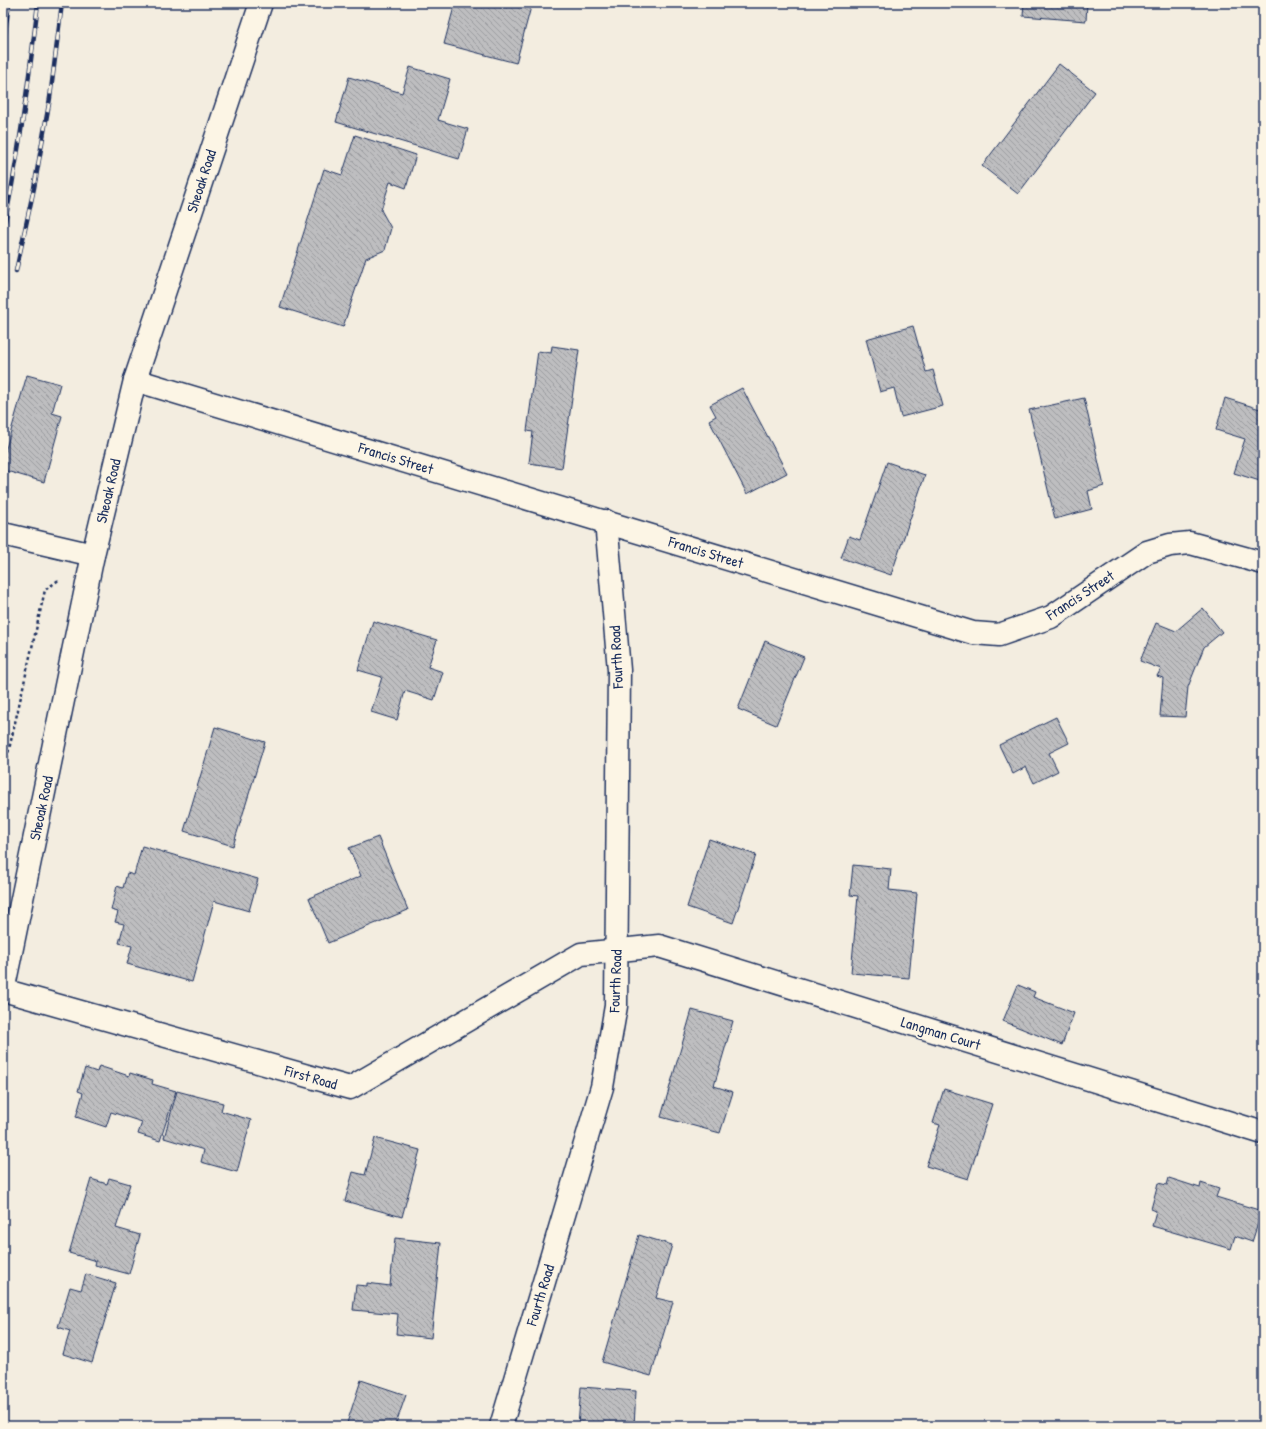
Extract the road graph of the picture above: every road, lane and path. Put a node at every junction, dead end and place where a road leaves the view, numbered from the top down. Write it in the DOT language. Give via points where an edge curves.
graph roads {
  1 [pos="261,3"];
  2 [pos="135,380"];
  3 [pos="606,521"];
  4 [pos="3,534"];
  5 [pos="93,555"];
  6 [pos="1263,563"];
  7 [pos="3,776"];
  8 [pos="617,950"];
  9 [pos="3,991"];
  10 [pos="1263,1133"];
  11 [pos="501,1426"];
  1 -- 2 [label="street, Sheoak Road"];
  2 -- 3 [label="street, Francis Street"];
  2 -- 5 [label="street, Sheoak Road"];
  3 -- 6 [label="street, Francis Street" via="973,633 999,635 1051,617 1147,552 1170,545 1190,543"];
  3 -- 8 [label="street, Fourth Road" via="619,670"];
  4 -- 5 [label="street"];
  5 -- 7 [label="path" via="45,590"];
  5 -- 9 [label="street, Sheoak Road"];
  8 -- 9 [label="street, First Road" via="581,954 350,1088"];
  8 -- 10 [label="street, Langman Court" via="660,946"];
  8 -- 11 [label="street, Fourth Road" via="616,1006 602,1087"];
}
